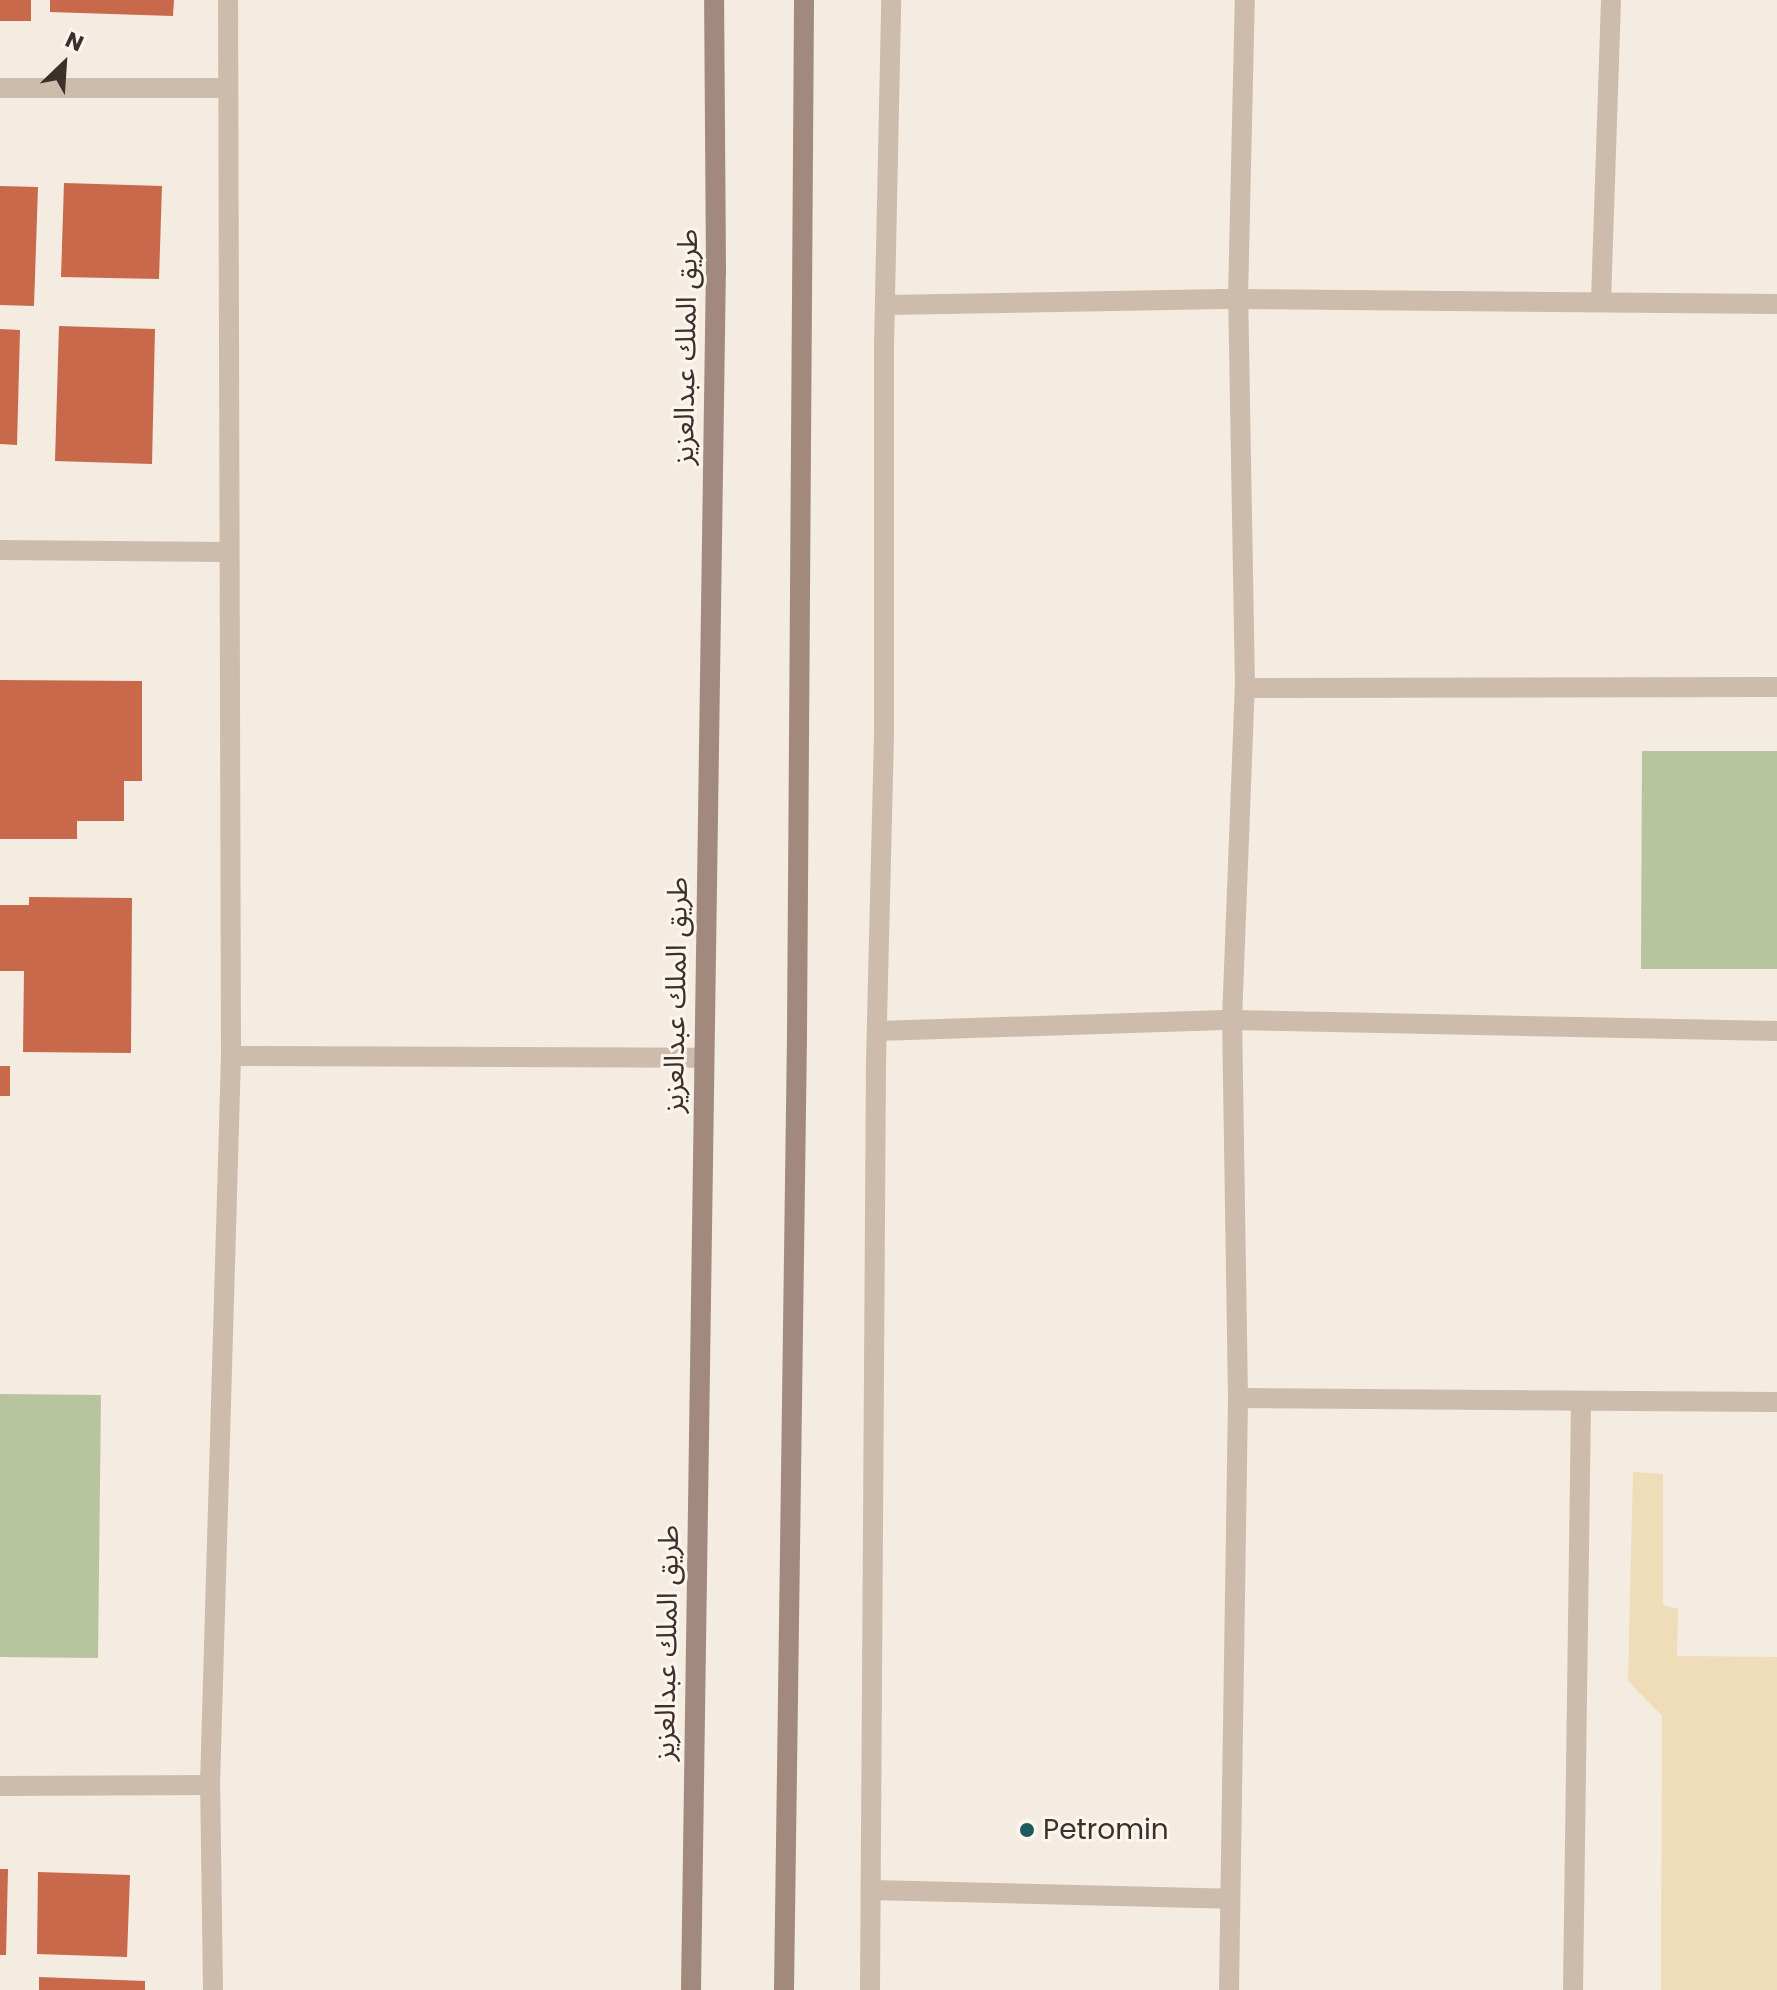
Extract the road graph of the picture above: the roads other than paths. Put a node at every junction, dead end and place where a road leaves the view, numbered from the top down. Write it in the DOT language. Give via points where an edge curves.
graph roads {
  1 [pos="228,0"];
  2 [pos="714,0"];
  3 [pos="804,0"];
  4 [pos="891,0"];
  5 [pos="1245,0"];
  6 [pos="1611,0"];
  7 [pos="0,88"];
  8 [pos="226,88"];
  9 [pos="1238,299"];
  10 [pos="1601,302"];
  11 [pos="1777,304"];
  12 [pos="885,305"];
  13 [pos="0,550"];
  14 [pos="227,552"];
  15 [pos="1777,687"];
  16 [pos="1245,688"];
  17 [pos="1232,1020"];
  18 [pos="877,1031"];
  19 [pos="1777,1031"];
  20 [pos="231,1056"];
  21 [pos="703,1058"];
  22 [pos="1238,1398"];
  23 [pos="1581,1401"];
  24 [pos="1777,1402"];
  25 [pos="210,1785"];
  26 [pos="0,1786"];
  27 [pos="871,1890"];
  28 [pos="1230,1899"];
  29 [pos="213,1990"];
  30 [pos="691,1990"];
  31 [pos="784,1990"];
  32 [pos="870,1990"];
  33 [pos="1229,1990"];
  34 [pos="1573,1990"];
  1 -- 8 [label="street"];
  2 -- 21 [label="main road, طريق الملك عبدالعزيز" via="716,272"];
  3 -- 31 [label="main road"];
  4 -- 12 [label="street"];
  5 -- 9 [label="street"];
  6 -- 10 [label="street"];
  7 -- 8 [label="street"];
  8 -- 14 [label="street"];
  9 -- 10 [label="street"];
  9 -- 12 [label="street"];
  9 -- 16 [label="street"];
  10 -- 11 [label="street"];
  12 -- 18 [label="street"];
  13 -- 14 [label="street"];
  14 -- 20 [label="street"];
  15 -- 16 [label="street"];
  16 -- 17 [label="street"];
  17 -- 18 [label="street"];
  17 -- 19 [label="street"];
  17 -- 22 [label="street"];
  18 -- 27 [label="street"];
  20 -- 21 [label="street"];
  20 -- 25 [label="street"];
  21 -- 30 [label="main road, طريق الملك عبدالعزيز"];
  22 -- 23 [label="street"];
  22 -- 28 [label="street"];
  23 -- 24 [label="street"];
  23 -- 34 [label="street"];
  25 -- 26 [label="street"];
  25 -- 29 [label="street"];
  27 -- 28 [label="street"];
  27 -- 32 [label="street"];
  28 -- 33 [label="street"];
}
